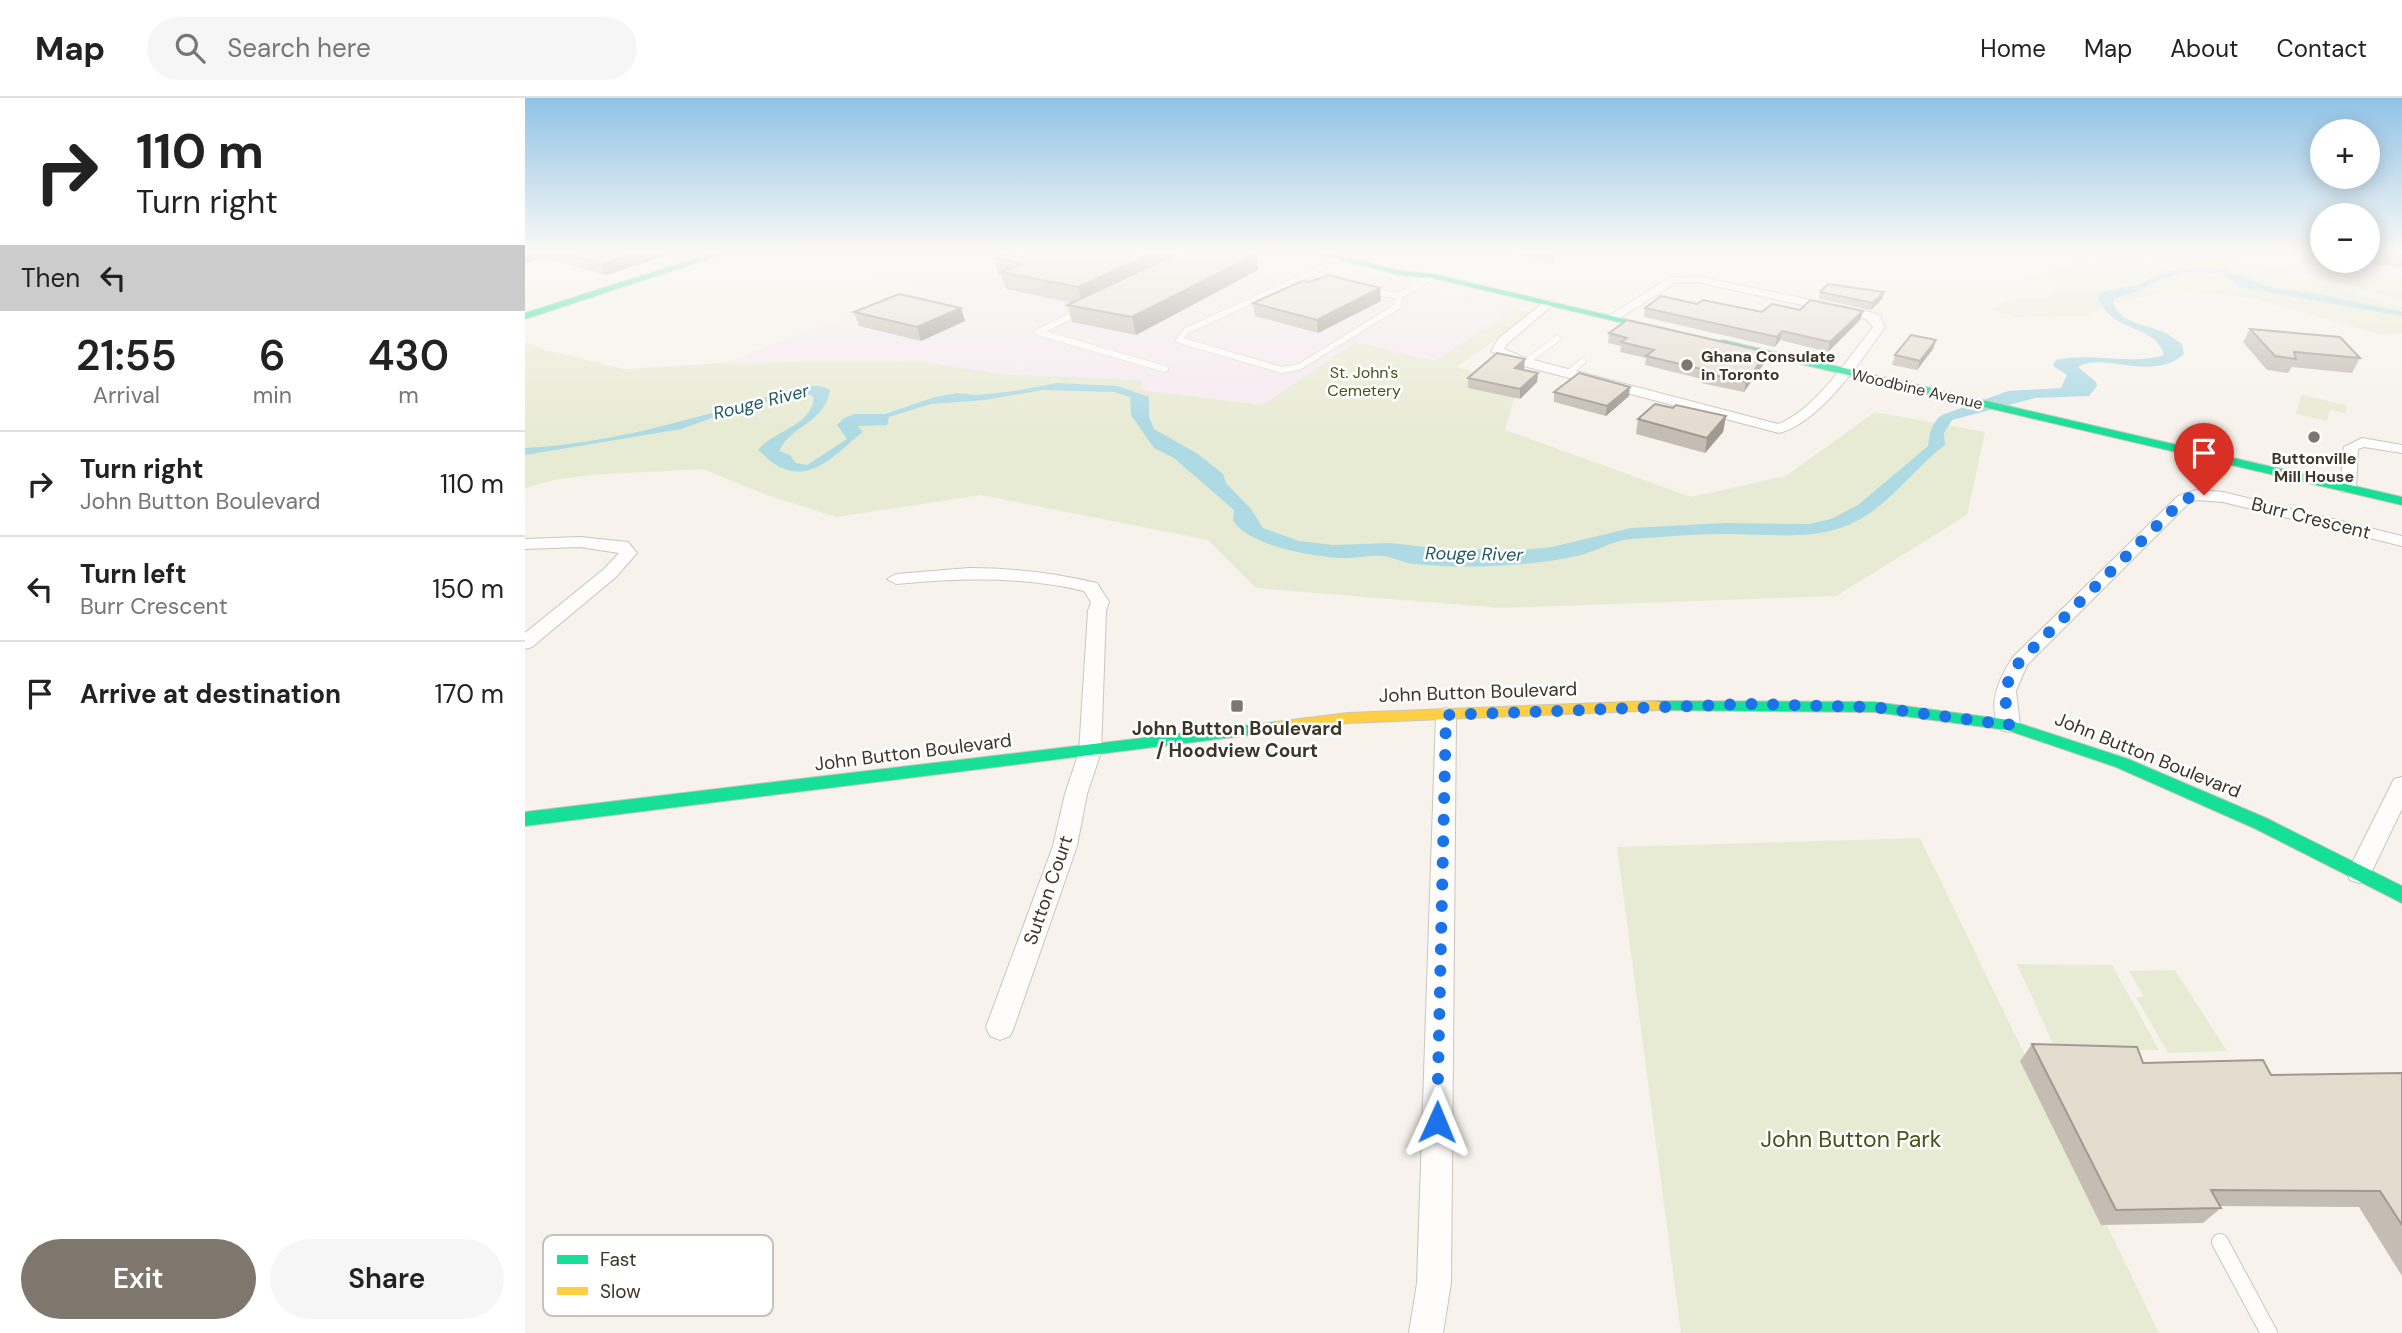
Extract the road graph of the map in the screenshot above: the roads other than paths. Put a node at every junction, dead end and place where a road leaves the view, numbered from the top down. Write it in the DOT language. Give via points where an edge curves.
graph roads {
  1 [pos="545,310"];
  2 [pos="1085,310"];
  3 [pos="1232,310"];
  4 [pos="1392,310"];
  5 [pos="1541,310"];
  6 [pos="1579,310"];
  7 [pos="1627,310"];
  8 [pos="1834,310"];
  9 [pos="525,316"];
  10 [pos="1613,317"];
  11 [pos="1687,335"];
  12 [pos="1558,338"];
  13 [pos="1713,341"];
  14 [pos="1583,361"];
  15 [pos="1526,362"];
  16 [pos="1165,369"];
  17 [pos="1844,372"];
  18 [pos="1569,373"];
  19 [pos="2402,449"];
  20 [pos="2348,489"];
  21 [pos="2402,501"];
  22 [pos="2402,541"];
  23 [pos="525,544"];
  24 [pos="896,579"];
  25 [pos="525,643"];
  26 [pos="1446,715"];
  27 [pos="2009,725"];
  28 [pos="1090,752"];
  29 [pos="2402,785"];
  30 [pos="525,819"];
  31 [pos="2359,873"];
  32 [pos="2402,895"];
  33 [pos="1000,1027"];
  34 [pos="2220,1242"];
  35 [pos="1426,1333"];
  36 [pos="2269,1333"];
  1 -- 9 [label="main road"];
  2 -- 16 [label="lane" via="1038,332"];
  3 -- 4 [label="lane" via="1186,331 1179,340 1282,370 1299,367"];
  5 -- 15 [label="street" via="1497,351"];
  6 -- 10 [label="main road"];
  7 -- 10 [label="street"];
  8 -- 17 [label="street" via="1876,319 1879,327"];
  10 -- 11 [label="main road"];
  12 -- 15 [label="lane"];
  13 -- 17 [label="main road, Woodbine Avenue"];
  14 -- 18 [label="lane"];
  15 -- 18 [label="street"];
  17 -- 18 [label="street" via="1797,421 1779,429"];
  17 -- 20 [label="main road, Woodbine Avenue"];
  19 -- 20 [label="street" via="2362,442 2351,447"];
  20 -- 21 [label="main road, Woodbine Avenue"];
  22 -- 27 [label="street, Burr Crescent" via="2245,501 2204,495 2184,499 2020,661 2007,680"];
  23 -- 25 [label="street" via="607,543 622,546 628,553"];
  24 -- 28 [label="street, Sutton Court" via="990,572 1091,587 1101,602"];
  26 -- 27 [label="main road, John Button Boulevard" via="1747,704 1874,707"];
  26 -- 28 [label="main road, John Button Boulevard" via="1348,718"];
  26 -- 35 [label="street" via="1434,1283"];
  27 -- 31 [label="main road, John Button Boulevard" via="2122,764 2260,823"];
  28 -- 30 [label="main road, John Button Boulevard"];
  28 -- 33 [label="street, Sutton Court" via="1065,846"];
  29 -- 31 [label="street"];
  31 -- 32 [label="main road, John Button Boulevard"];
  34 -- 36 [label="lane"];
}
